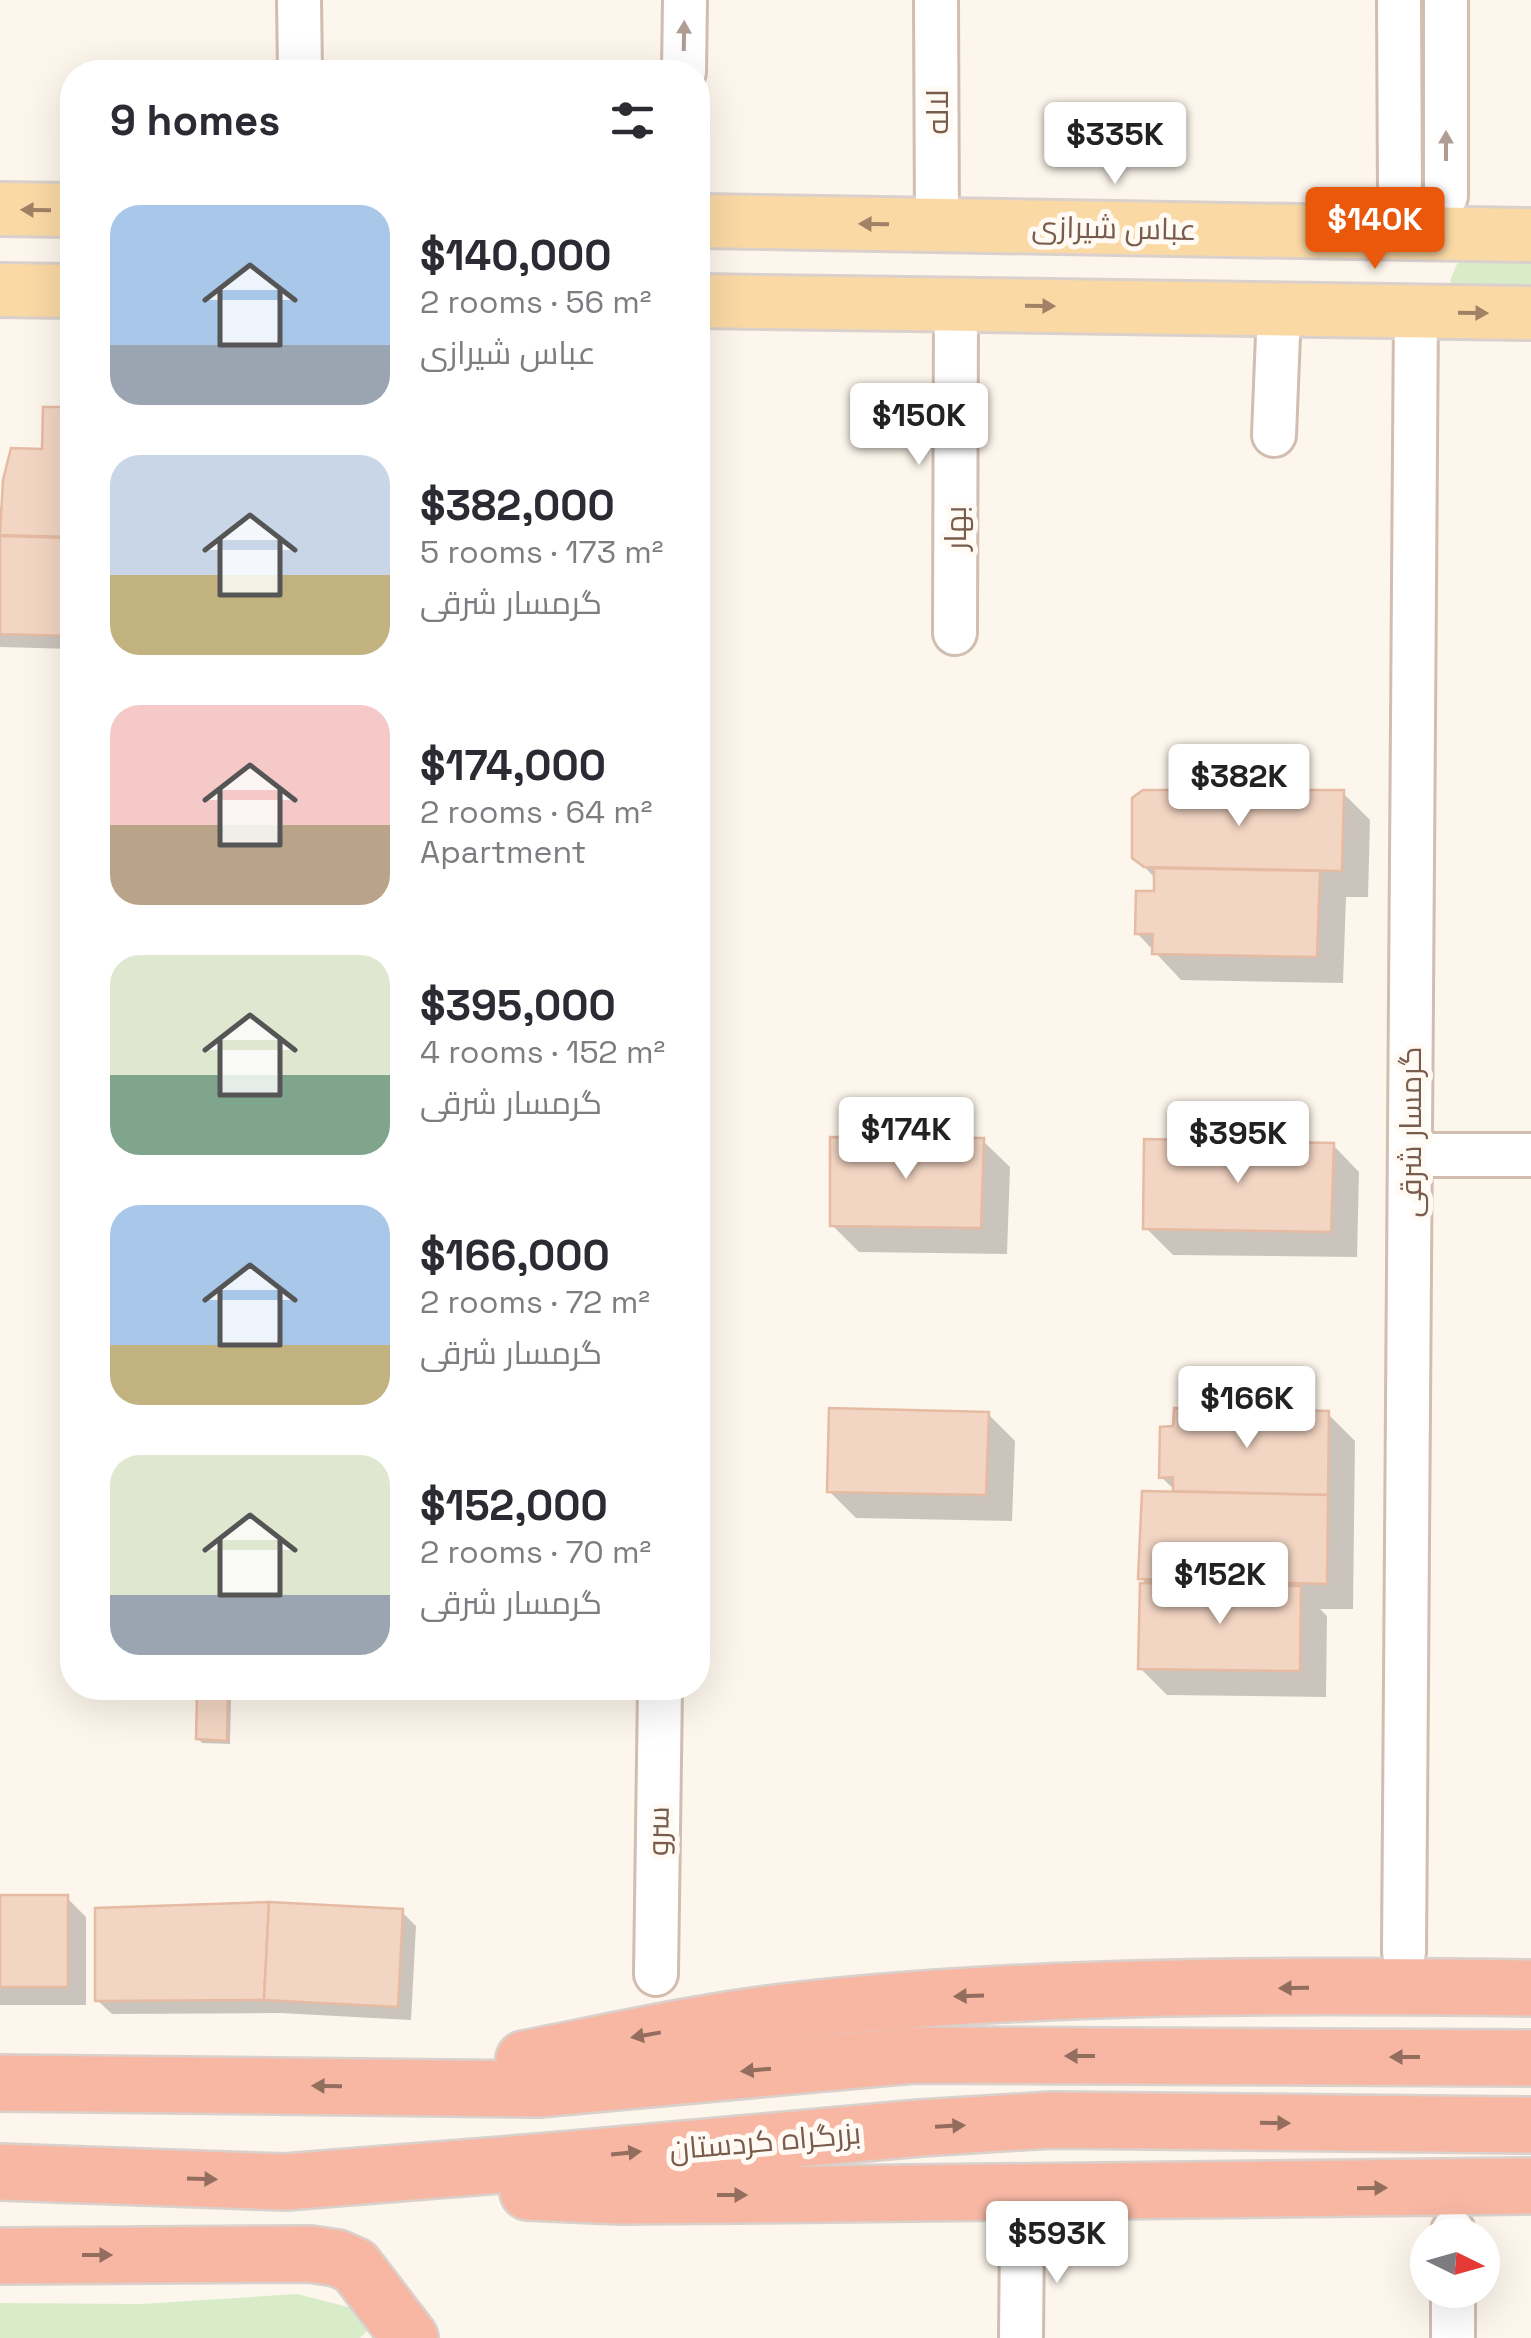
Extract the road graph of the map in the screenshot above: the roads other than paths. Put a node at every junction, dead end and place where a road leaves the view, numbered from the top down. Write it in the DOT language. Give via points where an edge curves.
graph roads {
  1 [pos="299,0"];
  2 [pos="684,0"];
  3 [pos="936,0"];
  4 [pos="1399,0"];
  5 [pos="1446,0"];
  6 [pos="300,60"];
  7 [pos="684,60"];
  8 [pos="0,209"];
  9 [pos="60,210"];
  10 [pos="710,221"];
  11 [pos="937,225"];
  12 [pos="1416,233"];
  13 [pos="1531,235"];
  14 [pos="0,290"];
  15 [pos="60,291"];
  16 [pos="710,301"];
  17 [pos="956,304"];
  18 [pos="1279,310"];
  19 [pos="1416,312"];
  20 [pos="1531,314"];
  21 [pos="1274,435"];
  22 [pos="955,632"];
  23 [pos="1410,1154"];
  24 [pos="1531,1154"];
  25 [pos="660,1700"];
  26 [pos="1404,1952"];
  27 [pos="656,1974"];
  28 [pos="1531,1988"];
  29 [pos="1517,2058"];
  30 [pos="0,2083"];
  31 [pos="385,2087"];
  32 [pos="1518,2125"];
  33 [pos="0,2172"];
  34 [pos="285,2182"];
  35 [pos="1531,2186"];
  36 [pos="1022,2234"];
  37 [pos="0,2256"];
  38 [pos="1453,2308"];
  39 [pos="410,2338"];
  40 [pos="1021,2338"];
  41 [pos="1452,2338"];
  1 -- 6 [label="street"];
  7 -- 2 [label="street, one-way"];
  3 -- 11 [label="street, لاله"];
  4 -- 12 [label="street" via="1400,198"];
  12 -- 5 [label="street, one-way" via="1446,196"];
  9 -- 8 [label="main road, one-way"];
  11 -- 10 [label="main road, عباس شیرازی, one-way"];
  11 -- 12 [label="main road, عباس شیرازی"];
  12 -- 13 [label="main road, عباس شیرازی"];
  12 -- 19 [label="main road"];
  14 -- 15 [label="main road"];
  16 -- 17 [label="main road"];
  17 -- 18 [label="main road, one-way"];
  17 -- 22 [label="street, بهار"];
  18 -- 19 [label="main road"];
  18 -- 21 [label="street"];
  19 -- 20 [label="main road, one-way"];
  19 -- 23 [label="street, گرمسار شرقی"];
  23 -- 24 [label="street"];
  23 -- 26 [label="street, گرمسار شرقی"];
  25 -- 27 [label="street, سرو"];
  28 -- 31 [label="highway, one-way" via="929,1998 796,2010"];
  29 -- 31 [label="highway, one-way" via="913,2055 538,2088"];
  31 -- 30 [label="highway, one-way"];
  34 -- 32 [label="highway, بزرگراه کردستان, one-way" via="1052,2120"];
  33 -- 34 [label="highway, بزرگراه کردستان, one-way"];
  34 -- 35 [label="highway, one-way" via="620,2196"];
  36 -- 40 [label="street"];
  37 -- 39 [label="highway, one-way" via="337,2258 355,2266"];
  38 -- 41 [label="street"];
}
